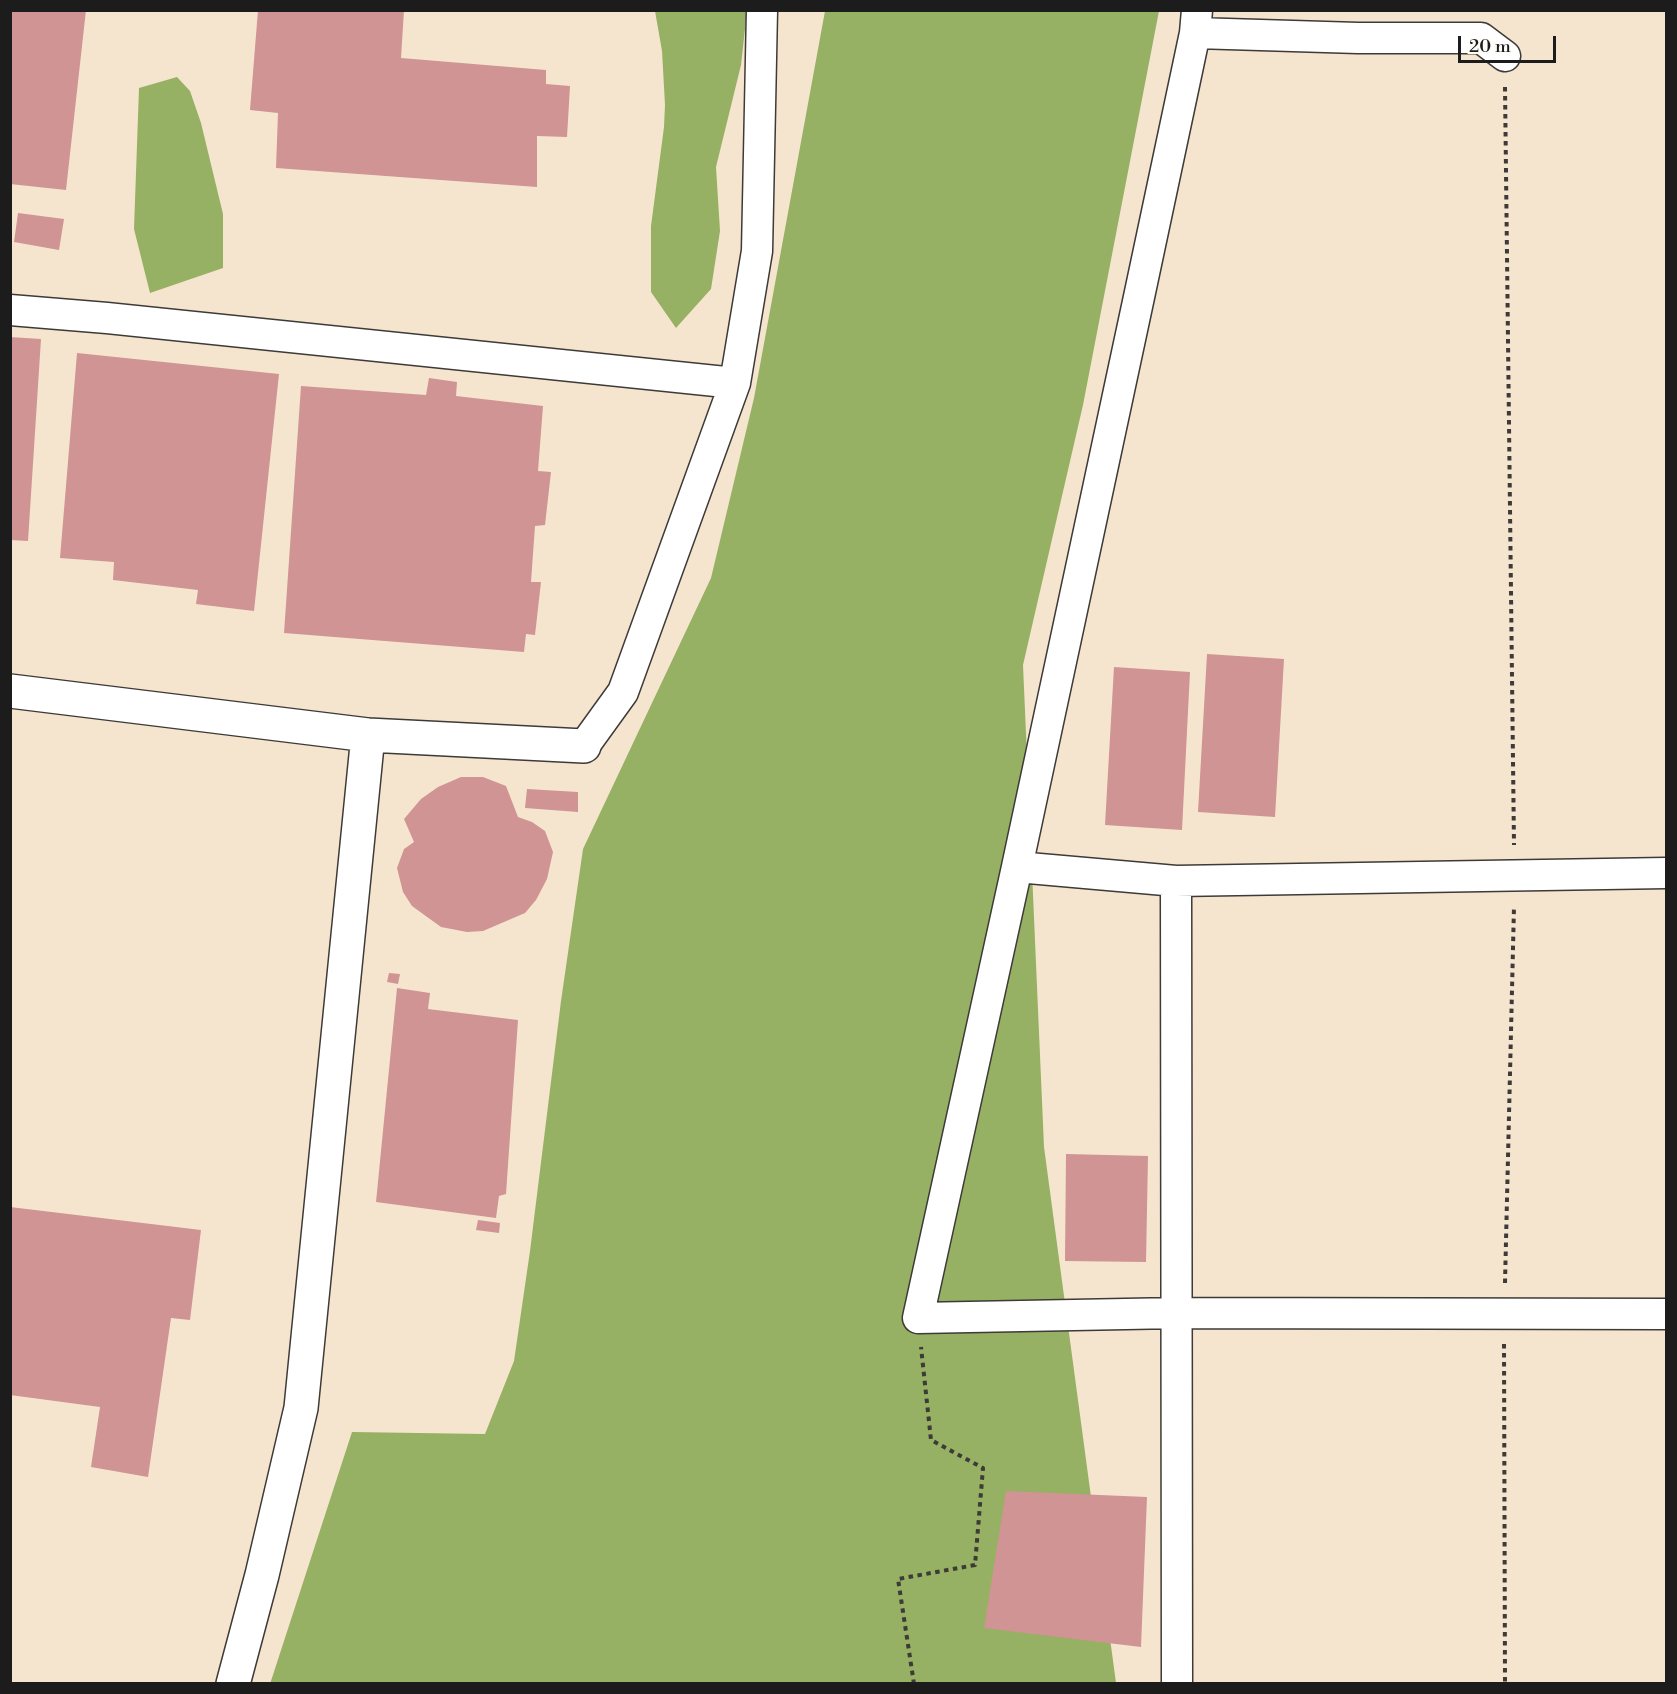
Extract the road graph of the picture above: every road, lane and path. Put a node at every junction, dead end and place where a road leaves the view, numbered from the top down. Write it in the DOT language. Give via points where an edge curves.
graph roads {
  1 [pos="762,10"];
  2 [pos="1196,22"];
  3 [pos="1505,56"];
  4 [pos="10,310"];
  5 [pos="735,383"];
  6 [pos="10,691"];
  7 [pos="368,735"];
  8 [pos="584,746"];
  9 [pos="1017,867"];
  10 [pos="1666,873"];
  11 [pos="1176,881"];
  12 [pos="1177,1313"];
  13 [pos="1666,1314"];
  14 [pos="918,1318"];
  15 [pos="233,1683"];
  16 [pos="914,1683"];
  17 [pos="1178,1683"];
  1 -- 5 [label="street" via="757,251"];
  2 -- 3 [label="street" via="1358,38 1482,38"];
  2 -- 9 [label="street"];
  4 -- 5 [label="street"];
  5 -- 8 [label="street" via="623,692"];
  6 -- 7 [label="street"];
  7 -- 8 [label="street"];
  7 -- 15 [label="street" via="301,1408"];
  9 -- 11 [label="street"];
  9 -- 14 [label="street"];
  10 -- 11 [label="street"];
  11 -- 12 [label="street"];
  12 -- 13 [label="street"];
  12 -- 14 [label="street"];
  12 -- 17 [label="street"];
  14 -- 16 [label="path" via="931,1440 983,1468 975,1565 898,1579"];
}
